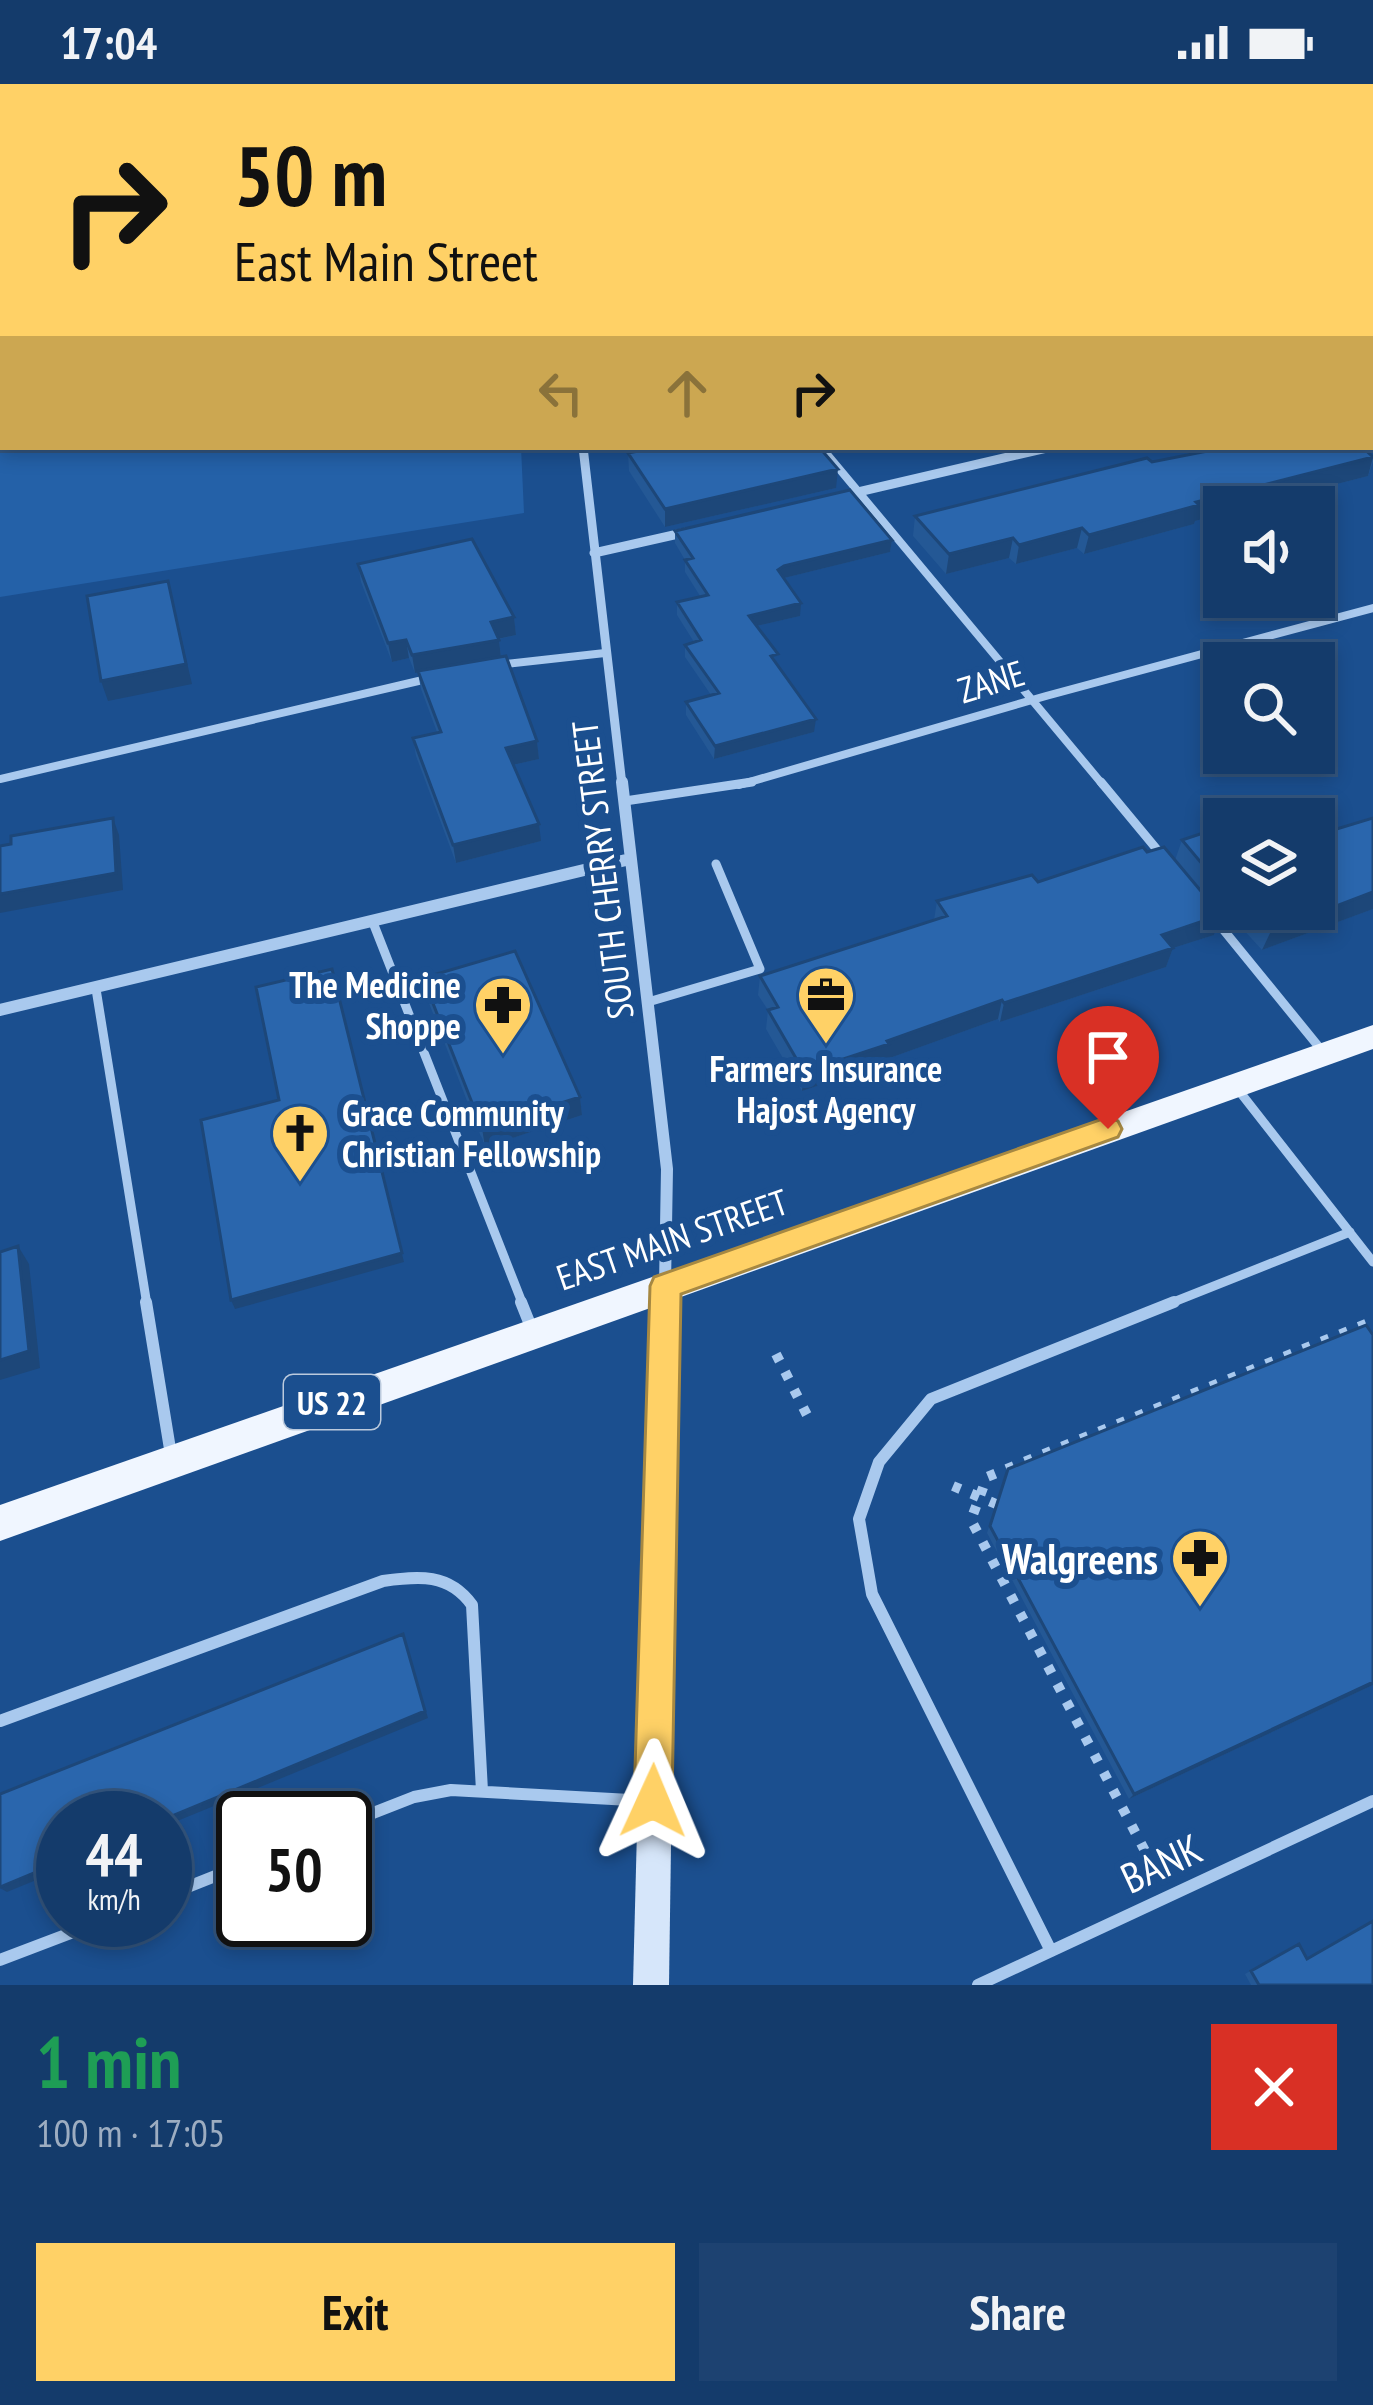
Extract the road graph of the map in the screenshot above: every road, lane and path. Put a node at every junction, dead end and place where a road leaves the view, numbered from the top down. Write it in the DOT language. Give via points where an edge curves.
graph roads {
  1 [pos="583,450"];
  2 [pos="824,450"];
  3 [pos="1038,450"];
  4 [pos="859,492"];
  5 [pos="838,497"];
  6 [pos="692,530"];
  7 [pos="594,553"];
  8 [pos="1373,608"];
  9 [pos="605,653"];
  10 [pos="488,667"];
  11 [pos="442,676"];
  12 [pos="1032,700"];
  13 [pos="0,779"];
  14 [pos="625,801"];
  15 [pos="630,860"];
  16 [pos="716,864"];
  17 [pos="1168,864"];
  18 [pos="1199,900"];
  19 [pos="372,920"];
  20 [pos="96,989"];
  21 [pos="648,1002"];
  22 [pos="0,1010"];
  23 [pos="1373,1036"];
  24 [pos="1323,1052"];
  25 [pos="1233,1084"];
  26 [pos="1350,1232"];
  27 [pos="1373,1262"];
  28 [pos="665,1286"];
  29 [pos="1373,1321"];
  30 [pos="532,1333"];
  31 [pos="776,1354"];
  32 [pos="809,1419"];
  33 [pos="171,1460"];
  34 [pos="953,1486"];
  35 [pos="978,1497"];
  36 [pos="997,1504"];
  37 [pos="0,1522"];
  38 [pos="0,1721"];
  39 [pos="482,1791"];
  40 [pos="653,1801"];
  41 [pos="1373,1801"];
  42 [pos="372,1814"];
  43 [pos="1169,1896"];
  44 [pos="36,1946"];
  45 [pos="1051,1951"];
  46 [pos="0,1960"];
  47 [pos="651,1985"];
  48 [pos="977,1985"];
  1 -- 7 [label="street, SOUTH CHERRY STREET"];
  2 -- 4 [label="lane"];
  3 -- 4 [label="street"];
  4 -- 5 [label="street"];
  4 -- 12 [label="lane"];
  6 -- 7 [label="street"];
  7 -- 9 [label="street, SOUTH CHERRY STREET"];
  8 -- 12 [label="lane, ZANE"];
  9 -- 10 [label="lane"];
  9 -- 14 [label="street, SOUTH CHERRY STREET"];
  11 -- 13 [label="lane"];
  12 -- 14 [label="lane, ZANE" via="756,780"];
  12 -- 17 [label="lane"];
  14 -- 15 [label="street, SOUTH CHERRY STREET"];
  15 -- 19 [label="street"];
  15 -- 21 [label="street, SOUTH CHERRY STREET"];
  16 -- 21 [label="lane" via="760,969"];
  18 -- 24 [label="lane"];
  19 -- 20 [label="street"];
  19 -- 30 [label="lane"];
  20 -- 22 [label="street"];
  20 -- 33 [label="lane"];
  21 -- 28 [label="street, SOUTH CHERRY STREET" via="667,1169"];
  23 -- 24 [label="main road, EAST MAIN STREET / US 22"];
  24 -- 25 [label="main road, EAST MAIN STREET / US 22"];
  25 -- 26 [label="lane"];
  25 -- 28 [label="main road, EAST MAIN STREET / US 22"];
  26 -- 27 [label="lane"];
  26 -- 45 [label="lane" via="931,1399 883,1454 870,1483 858,1534 872,1594"];
  28 -- 30 [label="main road, EAST MAIN STREET / US 22"];
  28 -- 40 [label="main road"];
  29 -- 35 [label="path" via="987,1477"];
  30 -- 33 [label="main road, EAST MAIN STREET / US 22"];
  31 -- 32 [label="path"];
  33 -- 37 [label="main road, EAST MAIN STREET / US 22"];
  34 -- 35 [label="path"];
  35 -- 36 [label="path"];
  35 -- 43 [label="path" via="971,1520"];
  38 -- 39 [label="lane" via="383,1581 447,1579 472,1606"];
  39 -- 40 [label="lane"];
  39 -- 42 [label="lane" via="414,1798"];
  40 -- 47 [label="main road"];
  41 -- 43 [label="lane, BANK"];
  43 -- 45 [label="lane, BANK"];
  44 -- 46 [label="lane"];
  45 -- 48 [label="lane, BANK"];
}
